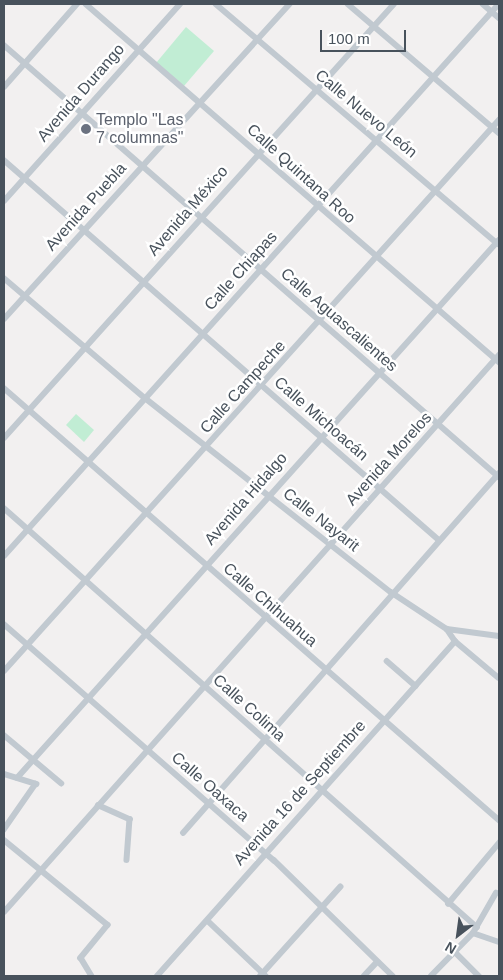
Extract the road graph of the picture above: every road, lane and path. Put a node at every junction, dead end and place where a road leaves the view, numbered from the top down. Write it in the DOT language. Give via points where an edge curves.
graph roads {
  1 [pos="77,4"];
  2 [pos="86,4"];
  3 [pos="180,4"];
  4 [pos="216,4"];
  5 [pos="290,4"];
  6 [pos="348,4"];
  7 [pos="394,4"];
  8 [pos="483,4"];
  9 [pos="499,4"];
  10 [pos="492,11"];
  11 [pos="499,18"];
  12 [pos="374,26"];
  13 [pos="257,40"];
  14 [pos="4,45"];
  15 [pos="138,50"];
  16 [pos="24,64"];
  17 [pos="433,77"];
  18 [pos="4,87"];
  19 [pos="316,90"];
  20 [pos="201,104"];
  21 [pos="82,114"];
  22 [pos="499,120"];
  23 [pos="492,127"];
  24 [pos="499,133"];
  25 [pos="375,140"];
  26 [pos="258,153"];
  27 [pos="4,160"];
  28 [pos="140,168"];
  29 [pos="24,178"];
  30 [pos="436,191"];
  31 [pos="4,201"];
  32 [pos="315,207"];
  33 [pos="200,217"];
  34 [pos="83,230"];
  35 [pos="498,243"];
  36 [pos="377,259"];
  37 [pos="261,270"];
  38 [pos="4,278"];
  39 [pos="142,285"];
  40 [pos="24,296"];
  41 [pos="437,310"];
  42 [pos="4,319"];
  43 [pos="320,322"];
  44 [pos="202,335"];
  45 [pos="86,347"];
  46 [pos="498,359"];
  47 [pos="378,373"];
  48 [pos="261,386"];
  49 [pos="4,388"];
  50 [pos="145,398"];
  51 [pos="29,410"];
  52 [pos="440,424"];
  53 [pos="321,436"];
  54 [pos="4,438"];
  55 [pos="207,447"];
  56 [pos="88,463"];
  57 [pos="499,475"];
  58 [pos="381,490"];
  59 [pos="267,496"];
  60 [pos="4,508"];
  61 [pos="147,516"];
  62 [pos="28,529"];
  63 [pos="439,540"];
  64 [pos="329,545"];
  65 [pos="4,556"];
  66 [pos="205,567"];
  67 [pos="87,581"];
  68 [pos="391,592"];
  69 [pos="265,618"];
  70 [pos="4,624"];
  71 [pos="447,629"];
  72 [pos="145,632"];
  73 [pos="499,636"];
  74 [pos="455,641"];
  75 [pos="28,645"];
  76 [pos="387,661"];
  77 [pos="325,670"];
  78 [pos="4,671"];
  79 [pos="499,678"];
  80 [pos="204,685"];
  81 [pos="416,686"];
  82 [pos="88,697"];
  83 [pos="384,721"];
  84 [pos="4,735"];
  85 [pos="263,738"];
  86 [pos="146,750"];
  87 [pos="32,760"];
  88 [pos="4,774"];
  89 [pos="17,778"];
  90 [pos="62,783"];
  91 [pos="322,792"];
  92 [pos="208,804"];
  93 [pos="98,805"];
  94 [pos="499,820"];
  95 [pos="4,830"];
  96 [pos="183,833"];
  97 [pos="4,840"];
  98 [pos="499,844"];
  99 [pos="267,855"];
  100 [pos="127,860"];
  101 [pos="43,870"];
  102 [pos="340,887"];
  103 [pos="496,893"];
  104 [pos="448,904"];
  105 [pos="322,907"];
  106 [pos="4,912"];
  107 [pos="208,921"];
  108 [pos="476,927"];
  109 [pos="473,934"];
  110 [pos="499,942"];
  111 [pos="456,953"];
  112 [pos="377,962"];
  113 [pos="263,975"];
  114 [pos="92,976"];
  115 [pos="157,976"];
  116 [pos="364,976"];
  117 [pos="393,976"];
  118 [pos="431,976"];
  119 [pos="479,976"];
  1 -- 16 [label="street"];
  2 -- 15 [label="street, Calle Quintana Roo"];
  3 -- 15 [label="street, Avenida Durango"];
  4 -- 13 [label="street, Calle Nuevo León"];
  5 -- 13 [label="street, Avenida Puebla"];
  6 -- 12 [label="street"];
  7 -- 12 [label="street, Avenida México"];
  8 -- 10 [label="street"];
  9 -- 10 [label="street, Calle Chiapas"];
  10 -- 11 [label="street"];
  10 -- 17 [label="street, Calle Chiapas"];
  12 -- 17 [label="street"];
  12 -- 19 [label="street, Avenida México"];
  13 -- 19 [label="street, Calle Nuevo León"];
  13 -- 20 [label="street, Avenida Puebla"];
  14 -- 16 [label="street, Calle Aguascalientes"];
  15 -- 20 [label="street, Calle Quintana Roo"];
  15 -- 21 [label="street, Avenida Durango"];
  16 -- 18 [label="street"];
  16 -- 21 [label="street, Calle Aguascalientes"];
  17 -- 23 [label="street"];
  17 -- 25 [label="street, Calle Chiapas"];
  19 -- 25 [label="street, Calle Nuevo León"];
  19 -- 26 [label="street, Avenida México"];
  20 -- 26 [label="street, Calle Quintana Roo"];
  20 -- 28 [label="street, Avenida Puebla"];
  21 -- 28 [label="street, Calle Aguascalientes"];
  21 -- 29 [label="street, Avenida Durango"];
  22 -- 23 [label="street, Calle Campeche"];
  23 -- 24 [label="street"];
  23 -- 30 [label="street, Calle Campeche"];
  25 -- 30 [label="street, Calle Nuevo León"];
  25 -- 32 [label="street, Calle Chiapas"];
  26 -- 32 [label="street, Calle Quintana Roo"];
  26 -- 33 [label="street, Avenida México"];
  27 -- 29 [label="street, Calle Michoacán"];
  28 -- 33 [label="street, Calle Aguascalientes"];
  28 -- 34 [label="street, Avenida Puebla"];
  29 -- 31 [label="street, Avenida Durango"];
  29 -- 34 [label="street, Calle Michoacán"];
  30 -- 35 [label="street, Calle Nuevo León"];
  30 -- 36 [label="street, Calle Campeche"];
  32 -- 36 [label="street, Calle Quintana Roo"];
  32 -- 37 [label="street, Calle Chiapas"];
  33 -- 37 [label="street, Calle Aguascalientes"];
  33 -- 39 [label="street, Avenida México"];
  34 -- 39 [label="street, Calle Michoacán"];
  34 -- 40 [label="street, Avenida Puebla"];
  35 -- 41 [label="street, Avenida Hidalgo"];
  36 -- 41 [label="street, Calle Quintana Roo"];
  36 -- 43 [label="street, Calle Campeche"];
  37 -- 43 [label="street, Calle Aguascalientes"];
  37 -- 44 [label="street, Calle Chiapas"];
  38 -- 40 [label="street, Calle Nayarit"];
  39 -- 44 [label="street, Calle Michoacán"];
  39 -- 45 [label="street, Avenida México"];
  40 -- 42 [label="street, Avenida Puebla"];
  40 -- 45 [label="street, Calle Nayarit"];
  41 -- 46 [label="street, Calle Quintana Roo"];
  41 -- 47 [label="street, Avenida Hidalgo"];
  43 -- 47 [label="street, Calle Aguascalientes"];
  43 -- 48 [label="street, Calle Campeche"];
  44 -- 48 [label="street, Calle Michoacán"];
  44 -- 50 [label="street, Calle Chiapas"];
  45 -- 50 [label="street, Calle Nayarit"];
  45 -- 51 [label="street, Avenida México"];
  46 -- 52 [label="street, Avenida Morelos"];
  47 -- 52 [label="street, Calle Aguascalientes"];
  47 -- 53 [label="street, Avenida Hidalgo"];
  48 -- 53 [label="street, Calle Michoacán"];
  48 -- 55 [label="street, Calle Campeche"];
  49 -- 51 [label="street, Calle Chihuahua"];
  50 -- 55 [label="street, Calle Nayarit"];
  50 -- 56 [label="street, Calle Chiapas"];
  51 -- 54 [label="street, Avenida México"];
  51 -- 56 [label="street, Calle Chihuahua"];
  52 -- 57 [label="street, Calle Aguascalientes"];
  52 -- 58 [label="street, Avenida Morelos"];
  53 -- 58 [label="street, Calle Michoacán"];
  53 -- 59 [label="street, Avenida Hidalgo"];
  55 -- 59 [label="street, Calle Nayarit"];
  55 -- 61 [label="street, Calle Campeche"];
  56 -- 61 [label="street, Calle Chihuahua"];
  56 -- 62 [label="street, Calle Chiapas"];
  57 -- 63 [label="street"];
  58 -- 63 [label="street, Calle Michoacán"];
  58 -- 64 [label="street, Avenida Morelos"];
  59 -- 64 [label="street, Calle Nayarit"];
  59 -- 66 [label="street, Avenida Hidalgo"];
  60 -- 62 [label="street, Calle Colima"];
  61 -- 66 [label="street, Calle Chihuahua"];
  61 -- 67 [label="street, Calle Campeche"];
  62 -- 65 [label="street, Calle Chiapas"];
  62 -- 67 [label="street, Calle Colima"];
  63 -- 68 [label="street"];
  64 -- 68 [label="street, Calle Nayarit"];
  64 -- 69 [label="street, Avenida Morelos"];
  66 -- 69 [label="street, Calle Chihuahua"];
  66 -- 72 [label="street, Avenida Hidalgo"];
  67 -- 72 [label="street, Calle Colima"];
  67 -- 75 [label="street, Calle Campeche"];
  68 -- 71 [label="street, Calle Nayarit"];
  68 -- 77 [label="street"];
  69 -- 77 [label="street, Calle Chihuahua"];
  69 -- 80 [label="street, Avenida Morelos"];
  70 -- 75 [label="street, Calle Oaxaca"];
  71 -- 73 [label="street, Calle Nayarit"];
  71 -- 74 [label="street"];
  72 -- 80 [label="street, Calle Colima"];
  72 -- 82 [label="street, Avenida Hidalgo"];
  74 -- 79 [label="street"];
  74 -- 81 [label="street, Avenida 16 de Septiembre"];
  75 -- 78 [label="street, Calle Campeche"];
  75 -- 82 [label="street, Calle Oaxaca"];
  76 -- 81 [label="street"];
  77 -- 83 [label="street, Calle Chihuahua"];
  77 -- 85 [label="street"];
  80 -- 85 [label="street, Calle Colima"];
  80 -- 86 [label="street, Avenida Morelos"];
  81 -- 83 [label="street, Avenida 16 de Septiembre"];
  82 -- 86 [label="street, Calle Oaxaca"];
  82 -- 87 [label="street, Avenida Hidalgo"];
  83 -- 91 [label="street, Avenida 16 de Septiembre"];
  83 -- 94 [label="street, Calle Chihuahua"];
  84 -- 87 [label="street"];
  85 -- 91 [label="street, Calle Colima"];
  85 -- 92 [label="street"];
  86 -- 92 [label="street, Calle Oaxaca"];
  86 -- 93 [label="street, Avenida Morelos"];
  87 -- 89 [label="street, Avenida Hidalgo"];
  87 -- 90 [label="street"];
  88 -- 89 [label="street"];
  89 -- 95 [label="street" via="36,784"];
  91 -- 99 [label="street, Avenida 16 de Septiembre"];
  91 -- 104 [label="street, Calle Colima"];
  92 -- 96 [label="street"];
  92 -- 99 [label="street, Calle Oaxaca"];
  93 -- 100 [label="street" via="130,819"];
  93 -- 101 [label="street, Avenida Morelos"];
  97 -- 101 [label="street"];
  98 -- 104 [label="street"];
  99 -- 105 [label="street, Calle Oaxaca"];
  99 -- 107 [label="street, Avenida 16 de Septiembre"];
  101 -- 106 [label="street, Avenida Morelos"];
  101 -- 114 [label="street" via="108,925 81,958"];
  102 -- 105 [label="street"];
  103 -- 108 [label="street"];
  104 -- 108 [label="street, Calle Colima"];
  105 -- 112 [label="street, Calle Oaxaca"];
  105 -- 113 [label="street"];
  107 -- 113 [label="street"];
  107 -- 115 [label="street, Avenida 16 de Septiembre"];
  108 -- 109 [label="street"];
  109 -- 110 [label="street"];
  109 -- 111 [label="street"];
  111 -- 118 [label="street"];
  111 -- 119 [label="street"];
  112 -- 116 [label="street"];
  112 -- 117 [label="street, Calle Oaxaca"];
}
